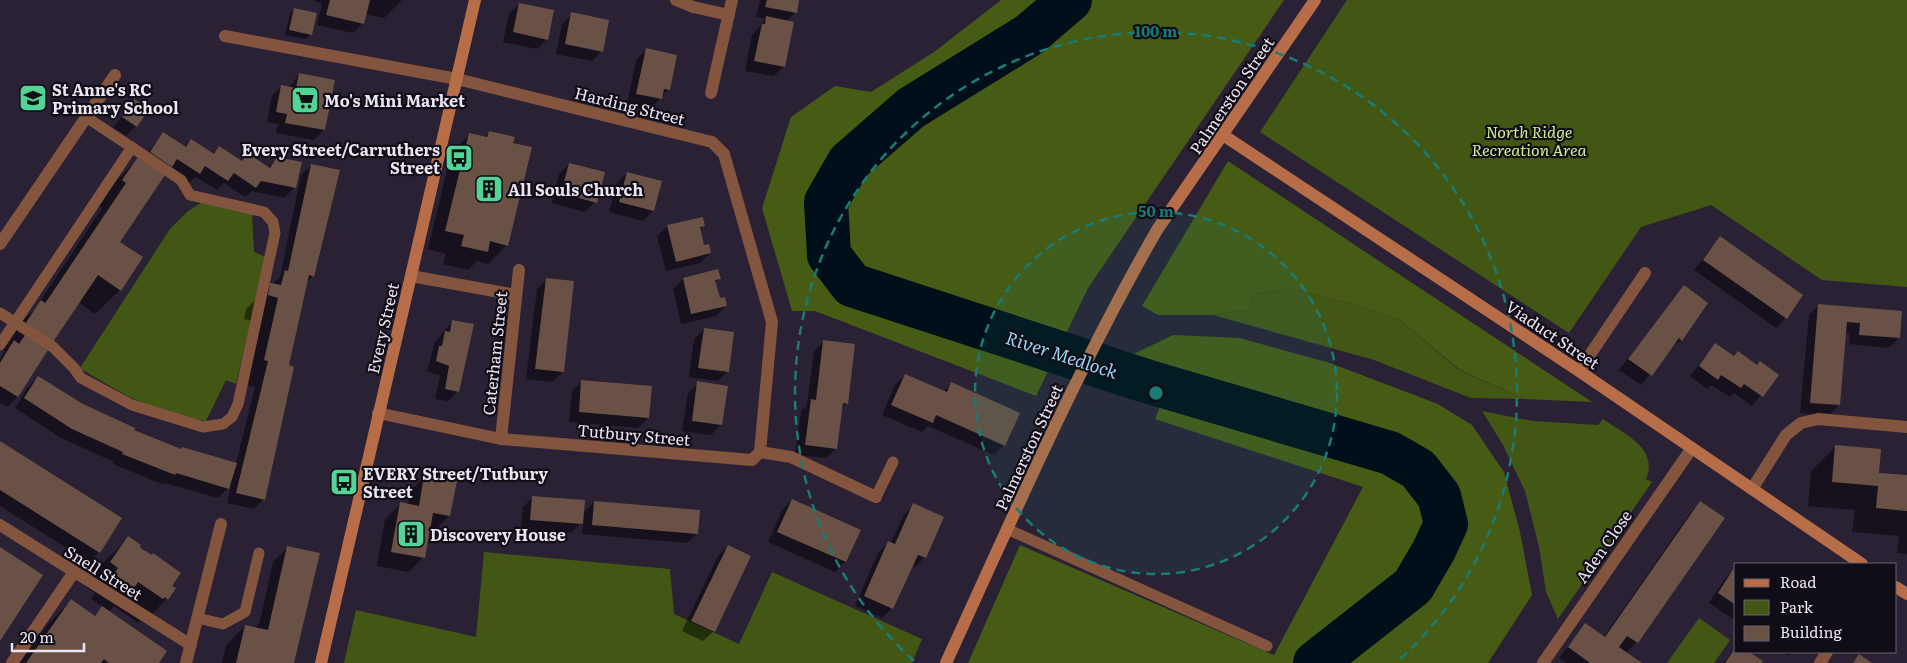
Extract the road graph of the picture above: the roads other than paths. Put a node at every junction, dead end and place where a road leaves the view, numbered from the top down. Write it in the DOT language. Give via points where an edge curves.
graph roads {
  1 [pos="475,0"];
  2 [pos="676,0"];
  3 [pos="732,0"];
  4 [pos="1315,0"];
  5 [pos="729,14"];
  6 [pos="226,36"];
  7 [pos="115,75"];
  8 [pos="457,79"];
  9 [pos="711,93"];
  10 [pos="86,117"];
  11 [pos="1223,135"];
  12 [pos="132,147"];
  13 [pos="0,244"];
  14 [pos="519,270"];
  15 [pos="1645,273"];
  16 [pos="410,276"];
  17 [pos="516,295"];
  18 [pos="0,313"];
  19 [pos="15,323"];
  20 [pos="0,345"];
  21 [pos="1579,371"];
  22 [pos="378,413"];
  23 [pos="1907,428"];
  24 [pos="501,439"];
  25 [pos="1692,448"];
  26 [pos="760,452"];
  27 [pos="893,462"];
  28 [pos="1752,489"];
  29 [pos="876,497"];
  30 [pos="221,524"];
  31 [pos="0,525"];
  32 [pos="1008,529"];
  33 [pos="258,553"];
  34 [pos="1861,563"];
  35 [pos="74,572"];
  36 [pos="197,618"];
  37 [pos="191,645"];
  38 [pos="1267,646"];
  39 [pos="12,663"];
  40 [pos="186,663"];
  41 [pos="321,663"];
  42 [pos="946,663"];
  43 [pos="1543,663"];
  1 -- 8 [label="street, Every Street"];
  2 -- 5 [label="street" via="692,7"];
  3 -- 5 [label="street"];
  4 -- 11 [label="street, Palmerston Street"];
  5 -- 9 [label="street"];
  6 -- 8 [label="street, Harding Street"];
  7 -- 10 [label="street"];
  8 -- 16 [label="street, Every Street"];
  8 -- 26 [label="street, Harding Street" via="712,142 724,154 772,322"];
  10 -- 12 [label="lane"];
  10 -- 13 [label="street"];
  11 -- 21 [label="street, Viaduct Street"];
  11 -- 32 [label="street, Palmerston Street" via="1157,230 1098,338"];
  12 -- 19 [label="lane"];
  12 -- 19 [label="lane" via="181,180 190,194 264,212 273,222 273,242 238,404 232,417 223,424 203,427 132,406 81,378 53,347"];
  14 -- 17 [label="street, Caterham Street"];
  15 -- 21 [label="street"];
  16 -- 17 [label="street"];
  16 -- 22 [label="street, Every Street"];
  17 -- 24 [label="street, Caterham Street"];
  18 -- 19 [label="lane"];
  19 -- 20 [label="lane"];
  21 -- 25 [label="street, Viaduct Street"];
  22 -- 24 [label="street, Tutbury Street"];
  22 -- 41 [label="street, Every Street"];
  23 -- 28 [label="street" via="1818,418 1801,423 1786,435"];
  24 -- 26 [label="street, Tutbury Street" via="752,460"];
  25 -- 28 [label="street, Viaduct Street"];
  25 -- 43 [label="street, Aden Close"];
  26 -- 29 [label="street, Tutbury Street" via="791,457"];
  27 -- 29 [label="lane"];
  28 -- 34 [label="street, Viaduct Street"];
  30 -- 36 [label="street"];
  31 -- 35 [label="street, Snell Street"];
  32 -- 38 [label="lane"];
  32 -- 42 [label="street, Palmerston Street"];
  33 -- 36 [label="lane" via="245,612 223,624"];
  35 -- 37 [label="street, Snell Street"];
  35 -- 39 [label="street"];
  36 -- 37 [label="street"];
  37 -- 40 [label="street"];
}
